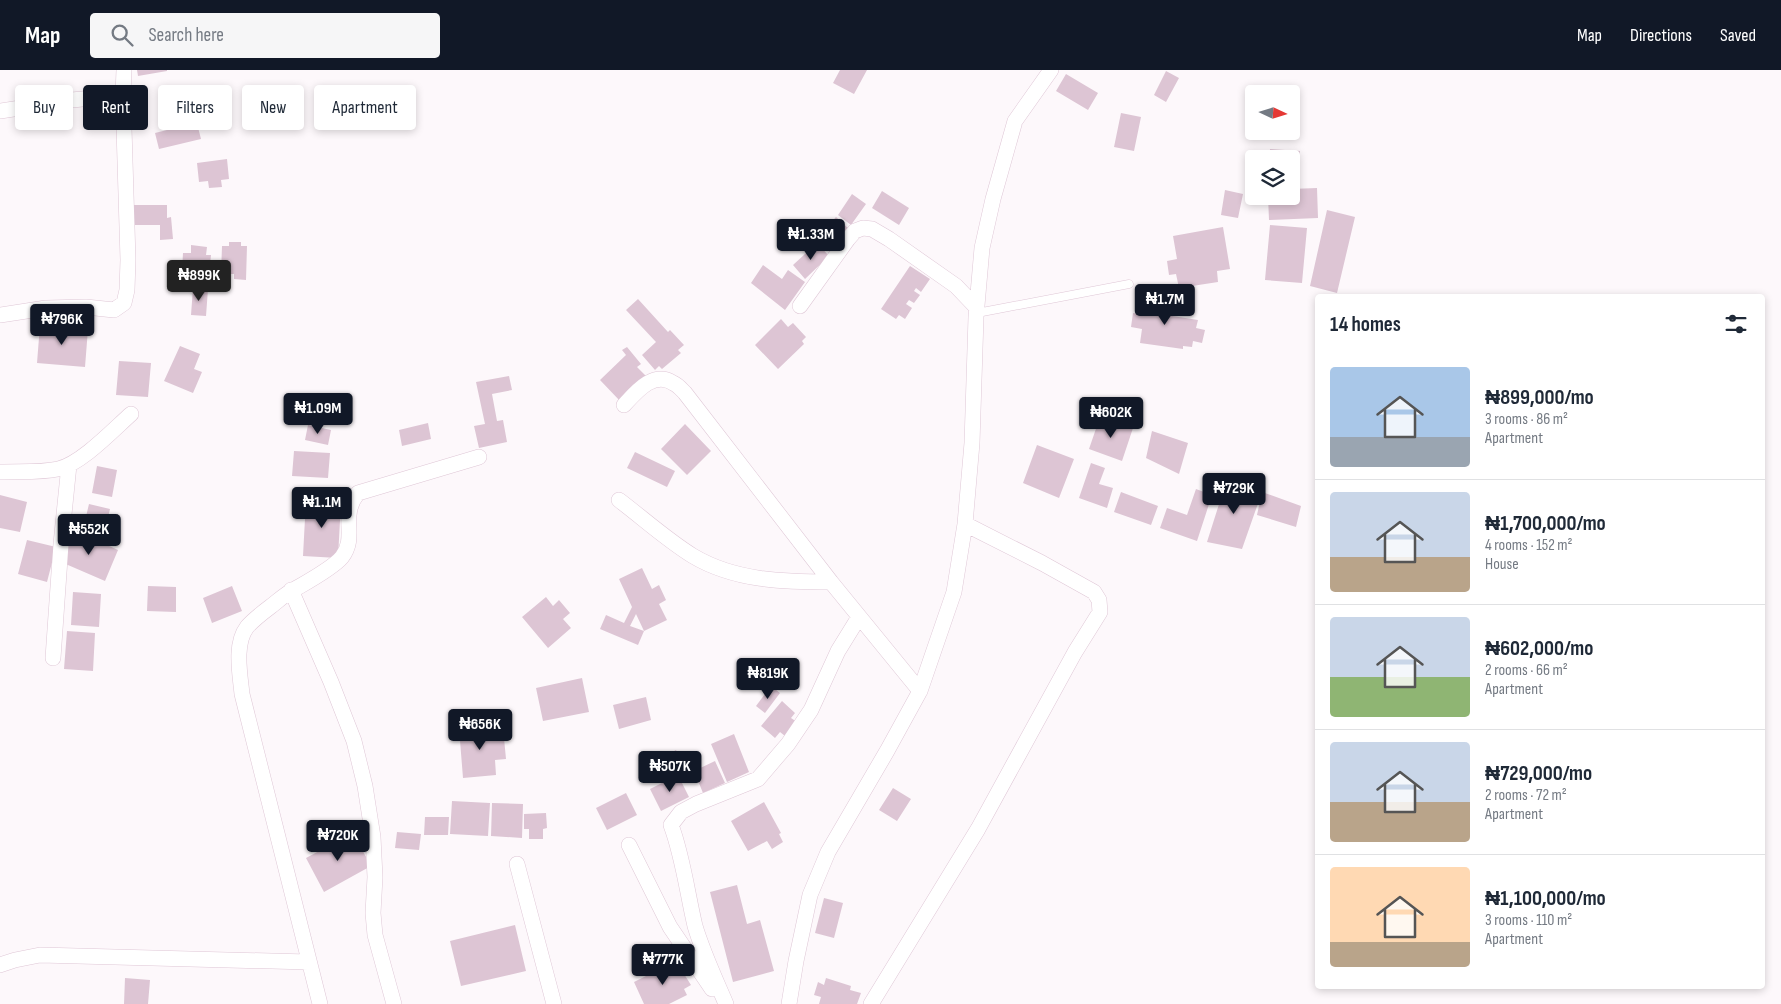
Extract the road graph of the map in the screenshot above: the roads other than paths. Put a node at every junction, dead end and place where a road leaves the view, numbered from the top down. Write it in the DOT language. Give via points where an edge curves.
graph roads {
  1 [pos="124,70"];
  2 [pos="1051,70"];
  3 [pos="123,85"];
  4 [pos="83,99"];
  5 [pos="0,111"];
  6 [pos="124,130"];
  7 [pos="1129,284"];
  8 [pos="800,306"];
  9 [pos="977,311"];
  10 [pos="0,315"];
  11 [pos="624,405"];
  12 [pos="131,414"];
  13 [pos="479,457"];
  14 [pos="69,465"];
  15 [pos="0,472"];
  16 [pos="619,500"];
  17 [pos="965,524"];
  18 [pos="831,582"];
  19 [pos="291,590"];
  20 [pos="859,617"];
  21 [pos="53,658"];
  22 [pos="920,691"];
  23 [pos="629,845"];
  24 [pos="517,864"];
  25 [pos="308,962"];
  26 [pos="0,965"];
  27 [pos="320,1004"];
  28 [pos="394,1004"];
  29 [pos="554,1004"];
  30 [pos="722,1004"];
  31 [pos="726,1004"];
  32 [pos="789,1004"];
  33 [pos="871,1004"];
  1 -- 3 [label="street"];
  2 -- 9 [label="street" via="1015,121 982,248"];
  4 -- 5 [label="street"];
  6 -- 10 [label="street" via="128,290 124,303 114,310 46,308"];
  7 -- 9 [label="lane"];
  8 -- 9 [label="street" via="855,231 872,229 956,286"];
  9 -- 17 [label="street" via="974,415"];
  11 -- 18 [label="street" via="642,386 655,380 672,382 685,393"];
  12 -- 14 [label="street"];
  13 -- 19 [label="street" via="358,493 349,508 349,537 341,558 310,581"];
  14 -- 15 [label="street" via="60,469"];
  14 -- 21 [label="street"];
  16 -- 18 [label="street" via="693,556 713,566 778,582"];
  17 -- 22 [label="street" via="954,592"];
  17 -- 33 [label="street" via="1094,592 1100,612 978,830"];
  18 -- 20 [label="street"];
  19 -- 25 [label="street" via="246,628 240,644 239,664 242,694"];
  19 -- 28 [label="street" via="354,741 373,837 375,934"];
  20 -- 22 [label="street"];
  20 -- 31 [label="street" via="838,651 811,710 758,779 696,804 681,812 671,825 702,949"];
  22 -- 32 [label="street" via="828,852 810,895"];
  23 -- 30 [label="street" via="670,927"];
  24 -- 29 [label="street"];
  25 -- 26 [label="street" via="40,955"];
  25 -- 27 [label="street"];
}
